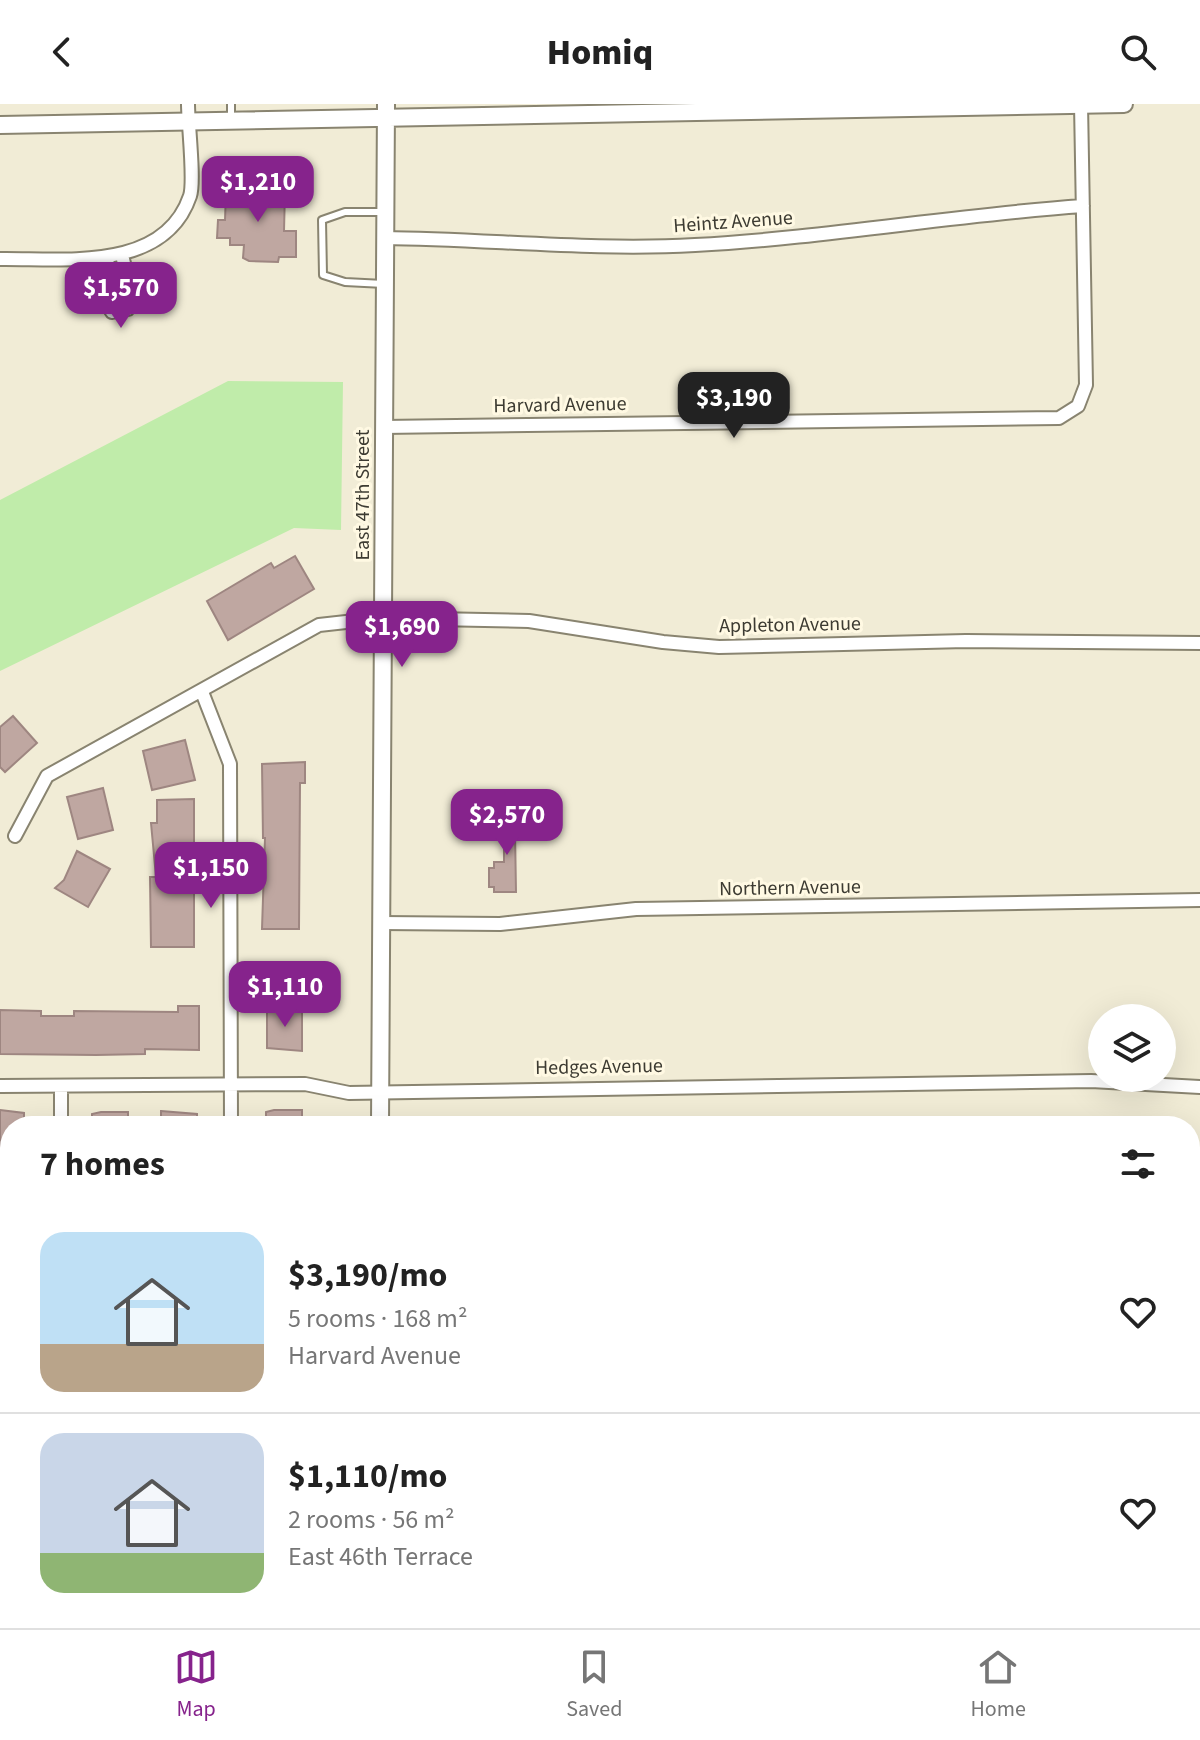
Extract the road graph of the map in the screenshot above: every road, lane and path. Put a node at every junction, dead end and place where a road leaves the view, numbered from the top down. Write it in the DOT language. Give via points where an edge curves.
graph roads {
  1 [pos="188,104"];
  2 [pos="231,104"];
  3 [pos="1081,104"];
  4 [pos="1124,104"];
  5 [pos="850,106"];
  6 [pos="624,108"];
  7 [pos="386,111"];
  8 [pos="231,122"];
  9 [pos="188,123"];
  10 [pos="0,125"];
  11 [pos="1083,206"];
  12 [pos="385,212"];
  13 [pos="384,238"];
  14 [pos="122,255"];
  15 [pos="108,258"];
  16 [pos="0,259"];
  17 [pos="384,284"];
  18 [pos="383,427"];
  19 [pos="382,618"];
  20 [pos="1200,643"];
  21 [pos="202,692"];
  22 [pos="15,836"];
  23 [pos="1200,900"];
  24 [pos="381,923"];
  25 [pos="231,1085"];
  26 [pos="0,1086"];
  27 [pos="61,1086"];
  28 [pos="1200,1087"];
  29 [pos="380,1090"];
  30 [pos="61,1116"];
  31 [pos="231,1116"];
  32 [pos="380,1116"];
  1 -- 9 [label="street"];
  2 -- 8 [label="lane"];
  3 -- 4 [label="street"];
  3 -- 5 [label="street"];
  3 -- 11 [label="street"];
  5 -- 6 [label="street"];
  6 -- 7 [label="street"];
  7 -- 8 [label="street"];
  7 -- 12 [label="street, East 47th Street"];
  8 -- 9 [label="street"];
  9 -- 10 [label="street"];
  9 -- 14 [label="street" via="191,195 158,237"];
  11 -- 13 [label="street, Heintz Avenue" via="981,213 819,235 634,248"];
  11 -- 18 [label="street, Harvard Avenue" via="1086,385 1078,406 1059,418"];
  12 -- 13 [label="street, East 47th Street"];
  12 -- 17 [label="lane" via="345,212 322,220 323,275"];
  13 -- 17 [label="street, East 47th Street"];
  14 -- 15 [label="street"];
  14 -- 15 [label="street" via="133,301 121,312 112,312 103,298"];
  15 -- 16 [label="street"];
  17 -- 18 [label="street, East 47th Street"];
  18 -- 19 [label="street, East 47th Street"];
  19 -- 20 [label="street, Appleton Avenue" via="529,621 719,647"];
  19 -- 21 [label="street, Appleton Avenue" via="319,625"];
  19 -- 24 [label="street, East 47th Street"];
  21 -- 22 [label="street, Appleton Avenue" via="47,776"];
  21 -- 25 [label="street" via="230,764"];
  23 -- 24 [label="street, Northern Avenue" via="636,909 500,924"];
  24 -- 29 [label="street, East 47th Street"];
  25 -- 27 [label="street, Hedges Avenue"];
  25 -- 29 [label="street, Hedges Avenue" via="305,1084 349,1093"];
  25 -- 31 [label="street"];
  26 -- 27 [label="street, Hedges Avenue"];
  27 -- 30 [label="street"];
  28 -- 29 [label="street, Hedges Avenue" via="1091,1081"];
  29 -- 32 [label="street, East 47th Street"];
}
